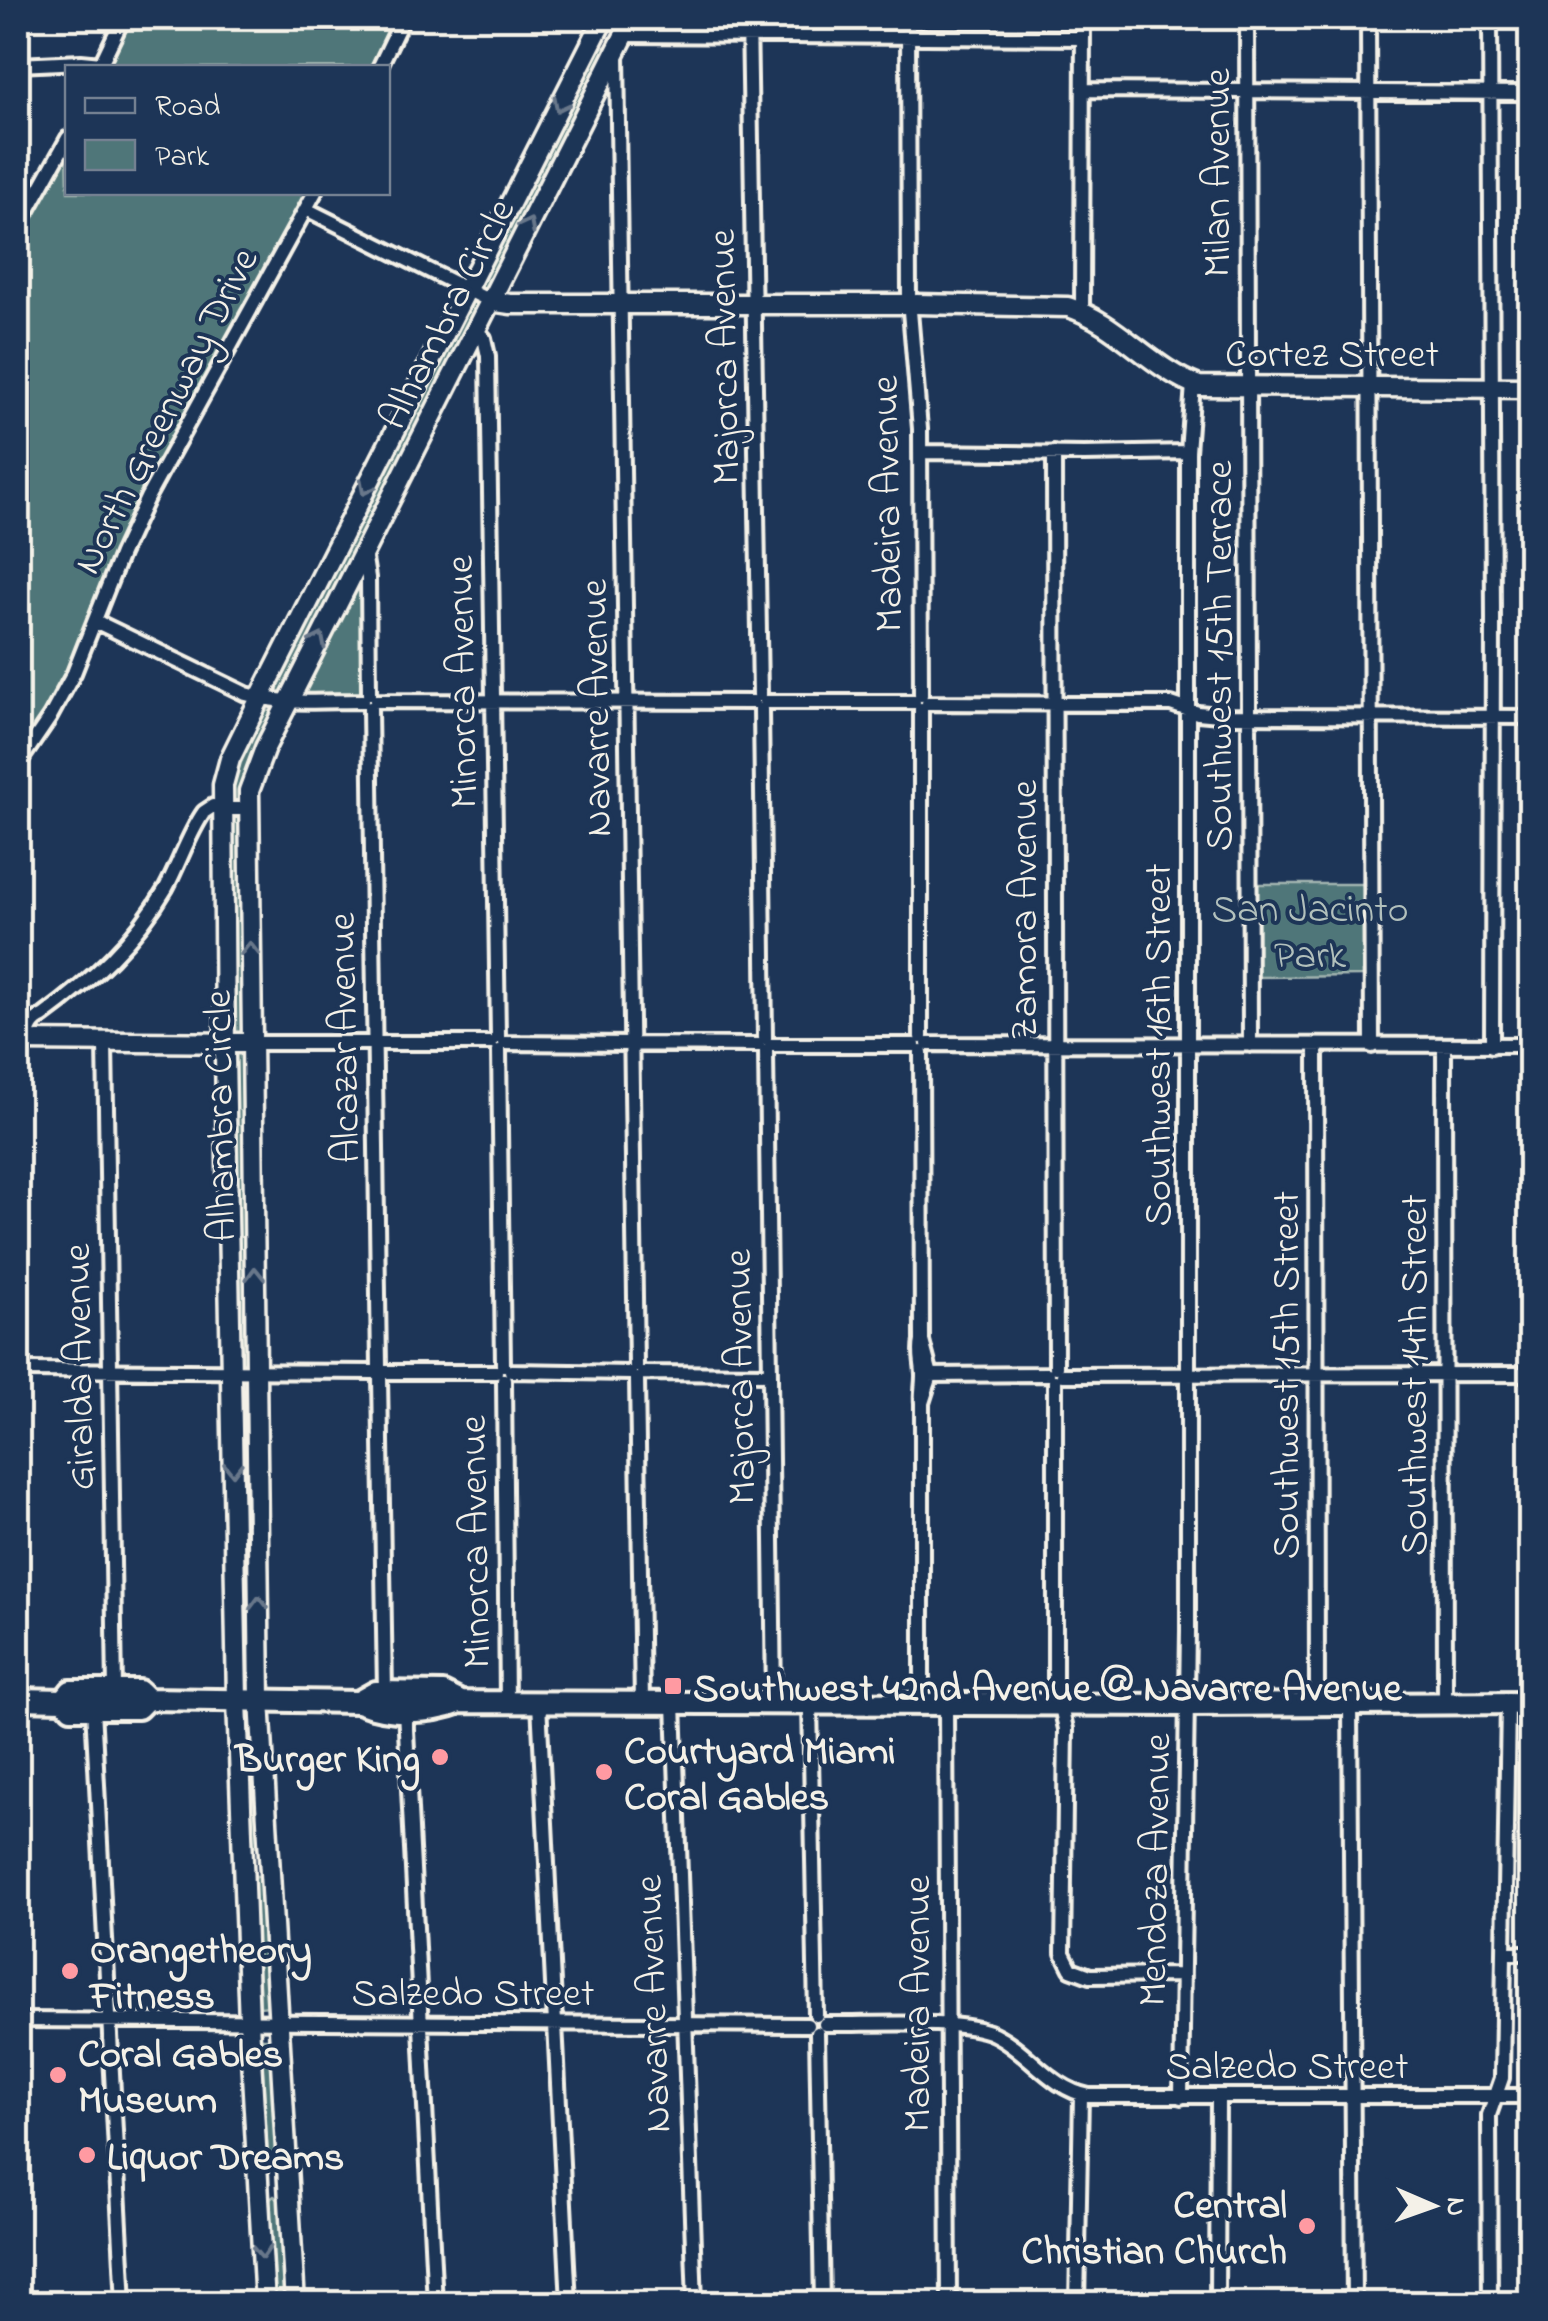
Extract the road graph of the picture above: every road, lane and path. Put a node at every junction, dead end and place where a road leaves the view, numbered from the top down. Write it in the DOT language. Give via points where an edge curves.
graph roads {
  1 [pos="123,18"];
  2 [pos="403,18"];
  3 [pos="633,18"];
  4 [pos="750,18"];
  5 [pos="908,18"];
  6 [pos="1083,18"];
  7 [pos="1247,18"];
  8 [pos="1368,18"];
  9 [pos="1490,18"];
  10 [pos="601,24"];
  11 [pos="750,38"];
  12 [pos="908,38"];
  13 [pos="1083,38"];
  14 [pos="620,42"];
  15 [pos="95,65"];
  16 [pos="100,65"];
  17 [pos="380,65"];
  18 [pos="18,66"];
  19 [pos="1083,90"];
  20 [pos="1247,92"];
  21 [pos="1368,92"];
  22 [pos="1490,92"];
  23 [pos="1530,93"];
  24 [pos="65,143"];
  25 [pos="314,195"];
  26 [pos="306,209"];
  27 [pos="18,228"];
  28 [pos="466,290"];
  29 [pos="490,301"];
  30 [pos="621,304"];
  31 [pos="754,304"];
  32 [pos="910,304"];
  33 [pos="1082,312"];
  34 [pos="475,330"];
  35 [pos="1193,384"];
  36 [pos="1249,387"];
  37 [pos="1371,387"];
  38 [pos="1491,388"];
  39 [pos="1530,388"];
  40 [pos="920,452"];
  41 [pos="1188,452"];
  42 [pos="1054,454"];
  43 [pos="364,552"];
  44 [pos="95,621"];
  45 [pos="260,698"];
  46 [pos="369,701"];
  47 [pos="288,702"];
  48 [pos="493,702"];
  49 [pos="627,702"];
  50 [pos="760,702"];
  51 [pos="921,702"];
  52 [pos="1054,703"];
  53 [pos="1188,709"];
  54 [pos="1250,716"];
  55 [pos="1370,716"];
  56 [pos="1493,716"];
  57 [pos="1530,717"];
  58 [pos="18,764"];
  59 [pos="248,809"];
  60 [pos="222,810"];
  61 [pos="26,1042"];
  62 [pos="105,1042"];
  63 [pos="252,1042"];
  64 [pos="374,1043"];
  65 [pos="225,1044"];
  66 [pos="498,1044"];
  67 [pos="631,1044"];
  68 [pos="765,1044"];
  69 [pos="921,1044"];
  70 [pos="1250,1045"];
  71 [pos="1316,1045"];
  72 [pos="1530,1045"];
  73 [pos="1054,1046"];
  74 [pos="1188,1046"];
  75 [pos="1372,1046"];
  76 [pos="1444,1046"];
  77 [pos="1492,1046"];
  78 [pos="18,1370"];
  79 [pos="110,1371"];
  80 [pos="231,1371"];
  81 [pos="256,1372"];
  82 [pos="380,1372"];
  83 [pos="503,1372"];
  84 [pos="636,1373"];
  85 [pos="770,1374"];
  86 [pos="1055,1374"];
  87 [pos="1444,1374"];
  88 [pos="1530,1374"];
  89 [pos="927,1375"];
  90 [pos="1188,1375"];
  91 [pos="1316,1375"];
  92 [pos="114,1690"];
  93 [pos="384,1692"];
  94 [pos="143,1695"];
  95 [pos="452,1697"];
  96 [pos="18,1700"];
  97 [pos="64,1700"];
  98 [pos="237,1700"];
  99 [pos="260,1700"];
  100 [pos="358,1702"];
  101 [pos="642,1702"];
  102 [pos="674,1702"];
  103 [pos="508,1703"];
  104 [pos="539,1703"];
  105 [pos="774,1703"];
  106 [pos="1508,1703"];
  107 [pos="1530,1703"];
  108 [pos="810,1704"];
  109 [pos="922,1704"];
  110 [pos="946,1704"];
  111 [pos="1061,1704"];
  112 [pos="1316,1704"];
  113 [pos="1350,1704"];
  114 [pos="1444,1704"];
  115 [pos="1188,1705"];
  116 [pos="93,1708"];
  117 [pos="405,1710"];
  118 [pos="269,1844"];
  119 [pos="242,1845"];
  120 [pos="271,1877"];
  121 [pos="244,1882"];
  122 [pos="1506,1952"];
  123 [pos="1530,1953"];
  124 [pos="1183,1975"];
  125 [pos="18,2020"];
  126 [pos="110,2021"];
  127 [pos="249,2022"];
  128 [pos="280,2022"];
  129 [pos="420,2022"];
  130 [pos="554,2024"];
  131 [pos="686,2024"];
  132 [pos="816,2024"];
  133 [pos="948,2026"];
  134 [pos="1081,2095"];
  135 [pos="1181,2096"];
  136 [pos="1354,2096"];
  137 [pos="1496,2096"];
  138 [pos="1530,2096"];
  139 [pos="1218,2098"];
  140 [pos="287,2159"];
  141 [pos="256,2163"];
  142 [pos="259,2202"];
  143 [pos="290,2203"];
  144 [pos="124,2304"];
  145 [pos="265,2304"];
  146 [pos="296,2304"];
  147 [pos="435,2304"];
  148 [pos="569,2304"];
  149 [pos="696,2304"];
  150 [pos="822,2304"];
  151 [pos="949,2304"];
  152 [pos="1077,2304"];
  153 [pos="1218,2304"];
  154 [pos="1354,2304"];
  155 [pos="1490,2304"];
  1 -- 16 [label="street"];
  2 -- 17 [label="street"];
  3 -- 14 [label="street, Alhambra Circle"];
  4 -- 11 [label="street, Majorca Avenue"];
  5 -- 12 [label="street, Madeira Avenue"];
  6 -- 13 [label="street"];
  7 -- 20 [label="street, Milan Avenue"];
  8 -- 21 [label="street"];
  9 -- 22 [label="street"];
  10 -- 14 [label="street"];
  10 -- 28 [label="street, Alhambra Circle, one-way"];
  11 -- 12 [label="street"];
  11 -- 14 [label="street"];
  11 -- 31 [label="street, Majorca Avenue"];
  12 -- 13 [label="street"];
  12 -- 32 [label="street, Madeira Avenue"];
  13 -- 19 [label="street"];
  29 -- 14 [label="street, Alhambra Circle, one-way"];
  14 -- 30 [label="street, Navarre Avenue"];
  15 -- 18 [label="street"];
  19 -- 20 [label="street"];
  19 -- 33 [label="street"];
  20 -- 21 [label="street"];
  20 -- 36 [label="street, Milan Avenue"];
  21 -- 22 [label="street"];
  21 -- 37 [label="street"];
  22 -- 23 [label="street"];
  22 -- 38 [label="street"];
  24 -- 27 [label="street"];
  25 -- 26 [label="street, North Greenway Drive"];
  26 -- 28 [label="street, Cortez Street"];
  26 -- 44 [label="street, North Greenway Drive" via="147,498"];
  28 -- 29 [label="street, Cortez Street"];
  28 -- 45 [label="street, Alhambra Circle, one-way"];
  29 -- 30 [label="street, Cortez Street"];
  29 -- 34 [label="street, Alhambra Circle"];
  30 -- 31 [label="street, Cortez Street"];
  30 -- 49 [label="street, Navarre Avenue"];
  31 -- 32 [label="street, Cortez Street"];
  31 -- 50 [label="street, Majorca Avenue"];
  32 -- 33 [label="street, Cortez Street" via="1060,305"];
  32 -- 40 [label="street, Madeira Avenue"];
  33 -- 35 [label="street, Cortez Street"];
  34 -- 43 [label="street, Alhambra Circle"];
  34 -- 48 [label="street, Minorca Avenue" via="486,342 488,360"];
  35 -- 36 [label="street, Cortez Street"];
  35 -- 41 [label="street, Southwest 16th Street"];
  36 -- 37 [label="street, Cortez Street"];
  36 -- 54 [label="street, Southwest 15th Terrace"];
  37 -- 38 [label="street, Cortez Street"];
  37 -- 55 [label="street"];
  38 -- 39 [label="street, Cortez Street"];
  38 -- 56 [label="street"];
  40 -- 42 [label="street"];
  40 -- 51 [label="street, Madeira Avenue"];
  41 -- 42 [label="street"];
  41 -- 53 [label="street, Southwest 16th Street"];
  42 -- 52 [label="street, Zamora Avenue"];
  43 -- 46 [label="street, Alcazar Avenue"];
  47 -- 43 [label="street, Alhambra Circle, one-way"];
  44 -- 45 [label="street"];
  44 -- 58 [label="street, North Greenway Drive" via="59,701"];
  45 -- 47 [label="street"];
  45 -- 60 [label="street, Alhambra Circle" via="226,768"];
  46 -- 47 [label="street"];
  46 -- 48 [label="street"];
  46 -- 64 [label="street, Alcazar Avenue"];
  47 -- 59 [label="street, Alhambra Circle" via="256,767"];
  48 -- 49 [label="street"];
  48 -- 66 [label="street, Minorca Avenue"];
  49 -- 50 [label="street"];
  49 -- 67 [label="street, Navarre Avenue"];
  50 -- 51 [label="street"];
  50 -- 68 [label="street, Majorca Avenue"];
  51 -- 52 [label="street"];
  51 -- 69 [label="street, Madeira Avenue"];
  52 -- 53 [label="street"];
  52 -- 73 [label="street, Zamora Avenue"];
  53 -- 54 [label="street"];
  53 -- 74 [label="street, Southwest 16th Street"];
  54 -- 55 [label="street"];
  54 -- 70 [label="street, Southwest 15th Terrace"];
  55 -- 56 [label="street"];
  55 -- 75 [label="street"];
  56 -- 57 [label="street"];
  56 -- 77 [label="street"];
  59 -- 60 [label="street"];
  63 -- 59 [label="street, Alhambra Circle, one-way"];
  60 -- 61 [label="street" via="213,806 200,817 139,929 44,1016"];
  60 -- 65 [label="street, Alhambra Circle"];
  61 -- 62 [label="street"];
  62 -- 65 [label="street"];
  62 -- 79 [label="street, Giralda Avenue"];
  63 -- 64 [label="street"];
  63 -- 65 [label="street"];
  81 -- 63 [label="street, Alhambra Circle, one-way"];
  64 -- 66 [label="street"];
  64 -- 82 [label="street, Alcazar Avenue"];
  65 -- 80 [label="street, Alhambra Circle"];
  66 -- 67 [label="street"];
  66 -- 83 [label="street, Minorca Avenue"];
  67 -- 68 [label="street"];
  67 -- 84 [label="street, Navarre Avenue"];
  68 -- 69 [label="street"];
  68 -- 85 [label="street, Majorca Avenue"];
  69 -- 73 [label="street"];
  69 -- 89 [label="street, Madeira Avenue"];
  70 -- 71 [label="street"];
  70 -- 74 [label="street"];
  71 -- 75 [label="street"];
  71 -- 91 [label="street, Southwest 15th Street"];
  72 -- 77 [label="street"];
  73 -- 74 [label="street"];
  73 -- 86 [label="street, Zamora Avenue"];
  74 -- 90 [label="street, Southwest 16th Street"];
  75 -- 76 [label="street"];
  76 -- 77 [label="street"];
  76 -- 87 [label="street, Southwest 14th Street"];
  78 -- 79 [label="street"];
  79 -- 80 [label="street"];
  79 -- 92 [label="street, Giralda Avenue"];
  80 -- 81 [label="street"];
  80 -- 98 [label="street, Alhambra Circle, one-way"];
  81 -- 82 [label="street"];
  99 -- 81 [label="street, Alhambra Circle, one-way"];
  82 -- 83 [label="street"];
  82 -- 93 [label="street, Alcazar Avenue"];
  83 -- 84 [label="street"];
  83 -- 103 [label="street, Minorca Avenue"];
  84 -- 85 [label="street"];
  84 -- 101 [label="street, Navarre Avenue"];
  85 -- 105 [label="street, Majorca Avenue"];
  86 -- 89 [label="street"];
  86 -- 90 [label="street"];
  86 -- 111 [label="street, Zamora Avenue" via="1055,1680"];
  87 -- 88 [label="street"];
  87 -- 91 [label="street"];
  87 -- 114 [label="street, Southwest 14th Street"];
  89 -- 109 [label="street"];
  90 -- 91 [label="street"];
  90 -- 115 [label="street, Southwest 16th Street"];
  91 -- 112 [label="street, Southwest 15th Street"];
  92 -- 94 [label="main road"];
  92 -- 97 [label="main road" via="71,1691"];
  93 -- 95 [label="main road"];
  93 -- 100 [label="main road"];
  94 -- 98 [label="main road"];
  94 -- 116 [label="main road" via="138,1708"];
  95 -- 103 [label="main road"];
  95 -- 117 [label="main road" via="440,1710"];
  96 -- 97 [label="main road"];
  97 -- 116 [label="main road" via="72,1708"];
  98 -- 99 [label="main road"];
  98 -- 119 [label="street, Alhambra Circle"];
  99 -- 100 [label="main road"];
  99 -- 118 [label="street, Alhambra Circle"];
  100 -- 117 [label="main road"];
  101 -- 102 [label="main road"];
  101 -- 104 [label="main road"];
  102 -- 105 [label="main road"];
  102 -- 131 [label="street, Navarre Avenue"];
  103 -- 104 [label="main road"];
  104 -- 130 [label="street, Minorca Avenue"];
  105 -- 108 [label="main road"];
  106 -- 107 [label="main road"];
  106 -- 114 [label="main road"];
  106 -- 122 [label="street"];
  108 -- 109 [label="main road"];
  108 -- 132 [label="street"];
  109 -- 110 [label="main road"];
  110 -- 111 [label="main road"];
  110 -- 133 [label="street, Madeira Avenue"];
  111 -- 115 [label="main road"];
  111 -- 124 [label="street, Zamora Avenue" via="1065,1959 1090,1976"];
  112 -- 113 [label="main road"];
  112 -- 115 [label="main road"];
  113 -- 114 [label="main road"];
  113 -- 136 [label="street"];
  115 -- 124 [label="street, Mendoza Avenue"];
  116 -- 126 [label="street"];
  117 -- 129 [label="street"];
  118 -- 119 [label="street" via="257,1852"];
  118 -- 120 [label="street, Alhambra Circle"];
  119 -- 121 [label="street, Alhambra Circle"];
  120 -- 121 [label="street" via="257,1870"];
  120 -- 128 [label="street, Alhambra Circle"];
  121 -- 127 [label="street, Alhambra Circle"];
  122 -- 123 [label="street"];
  122 -- 137 [label="street"];
  124 -- 135 [label="street, Mendoza Avenue"];
  125 -- 126 [label="street, Salzedo Street"];
  126 -- 127 [label="street, Salzedo Street"];
  126 -- 144 [label="street"];
  127 -- 128 [label="street, Salzedo Street"];
  127 -- 141 [label="street, Alhambra Circle"];
  128 -- 129 [label="street, Salzedo Street"];
  128 -- 140 [label="street, Alhambra Circle"];
  129 -- 130 [label="street, Salzedo Street"];
  129 -- 147 [label="street"];
  130 -- 131 [label="street, Salzedo Street"];
  130 -- 148 [label="street, Minorca Avenue"];
  131 -- 132 [label="street, Salzedo Street"];
  131 -- 149 [label="street, Navarre Avenue"];
  132 -- 133 [label="street, Salzedo Street"];
  132 -- 150 [label="street"];
  133 -- 134 [label="street, Salzedo Street" via="996,2035"];
  133 -- 151 [label="street, Madeira Avenue"];
  134 -- 135 [label="street, Salzedo Street"];
  134 -- 152 [label="street"];
  135 -- 139 [label="street, Salzedo Street"];
  136 -- 137 [label="street, Salzedo Street"];
  136 -- 139 [label="street, Salzedo Street"];
  136 -- 154 [label="street"];
  137 -- 138 [label="street, Salzedo Street"];
  137 -- 155 [label="street" via="1490,2114"];
  139 -- 153 [label="street"];
  140 -- 141 [label="street" via="274,2172"];
  140 -- 143 [label="street, Alhambra Circle"];
  141 -- 142 [label="street, Alhambra Circle"];
  142 -- 143 [label="street" via="272,2191"];
  142 -- 145 [label="street, Alhambra Circle, one-way"];
  143 -- 146 [label="street, Alhambra Circle"];
}
